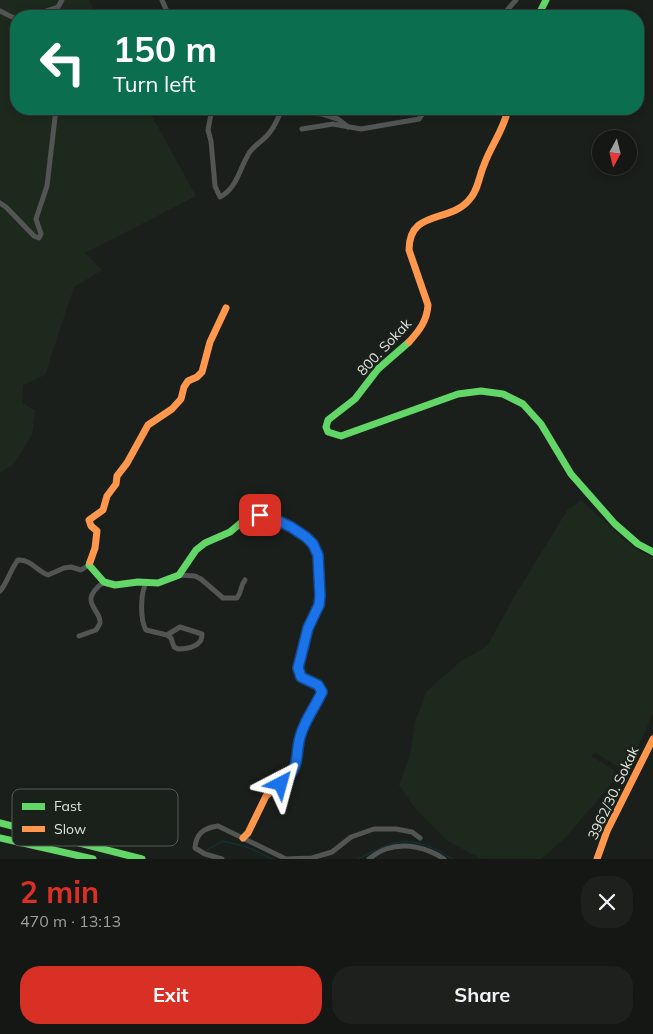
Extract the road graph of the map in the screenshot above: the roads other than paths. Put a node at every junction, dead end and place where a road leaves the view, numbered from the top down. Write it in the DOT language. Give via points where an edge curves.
graph roads {
  1 [pos="62,0"];
  2 [pos="516,0"];
  3 [pos="49,10"];
  4 [pos="507,10"];
  5 [pos="55,115"];
  6 [pos="211,115"];
  7 [pos="279,115"];
  8 [pos="325,115"];
  9 [pos="421,115"];
  10 [pos="507,115"];
  11 [pos="348,127"];
  12 [pos="302,129"];
  13 [pos="0,203"];
  14 [pos="226,308"];
  15 [pos="653,552"];
  16 [pos="89,565"];
  17 [pos="179,575"];
  18 [pos="245,580"];
  19 [pos="104,582"];
  20 [pos="147,582"];
  21 [pos="0,591"];
  22 [pos="167,635"];
  23 [pos="79,636"];
  24 [pos="653,739"];
  25 [pos="243,838"];
  26 [pos="420,838"];
  27 [pos="31,846"];
  28 [pos="35,846"];
  29 [pos="91,846"];
  30 [pos="74,859"];
  31 [pos="92,859"];
  32 [pos="142,859"];
  33 [pos="222,859"];
  34 [pos="369,859"];
  35 [pos="444,859"];
  36 [pos="597,859"];
  1 -- 3 [label="street" via="58,7"];
  2 -- 4 [label="street"];
  5 -- 13 [label="street" via="47,186 36,219 41,234 39,238"];
  6 -- 7 [label="street" via="208,130 215,186 220,197 229,192 248,154 270,132"];
  8 -- 11 [label="street"];
  9 -- 11 [label="street" via="410,121 361,129"];
  10 -- 15 [label="main road, 800. Sokak" via="503,132 484,162 470,201 418,225 412,232 410,256 428,306 423,323 408,344 373,374 355,399 332,416 326,425 329,433 341,436 458,394 481,391 503,394 523,404 541,424 570,474 615,524"];
  11 -- 12 [label="street" via="333,124"];
  14 -- 16 [label="main road" via="210,342 202,372 188,382 181,399 172,409 148,426 117,476 103,510 89,520 96,531"];
  16 -- 19 [label="main road"];
  16 -- 21 [label="street" via="81,570 64,568 48,575 26,561 18,560"];
  17 -- 18 [label="street" via="195,576 228,599 241,594 241,584"];
  17 -- 20 [label="main road" via="158,583"];
  17 -- 25 [label="main road" via="196,550 254,516 265,516 291,527 313,544 318,555 319,605 308,628 298,668 301,677 318,685 322,692 301,733 297,763 286,779 266,796"];
  19 -- 20 [label="main road" via="115,585"];
  19 -- 23 [label="street" via="98,586 91,600 100,623 96,630"];
  20 -- 22 [label="street" via="142,592 144,626 146,630"];
  22 -- 22 [label="street" via="178,649 194,647 203,636 180,627"];
  24 -- 36 [label="main road, 3962/30. Sokak" via="607,831"];
  25 -- 26 [label="street" via="286,859 312,858 332,852 350,837 374,829 412,832"];
  25 -- 33 [label="street" via="218,826 199,833 195,841 197,851"];
  27 -- 30 [label="main road"];
  28 -- 31 [label="main road"];
  29 -- 32 [label="main road"];
  34 -- 35 [label="street" via="384,849 407,846 435,852"];
}
